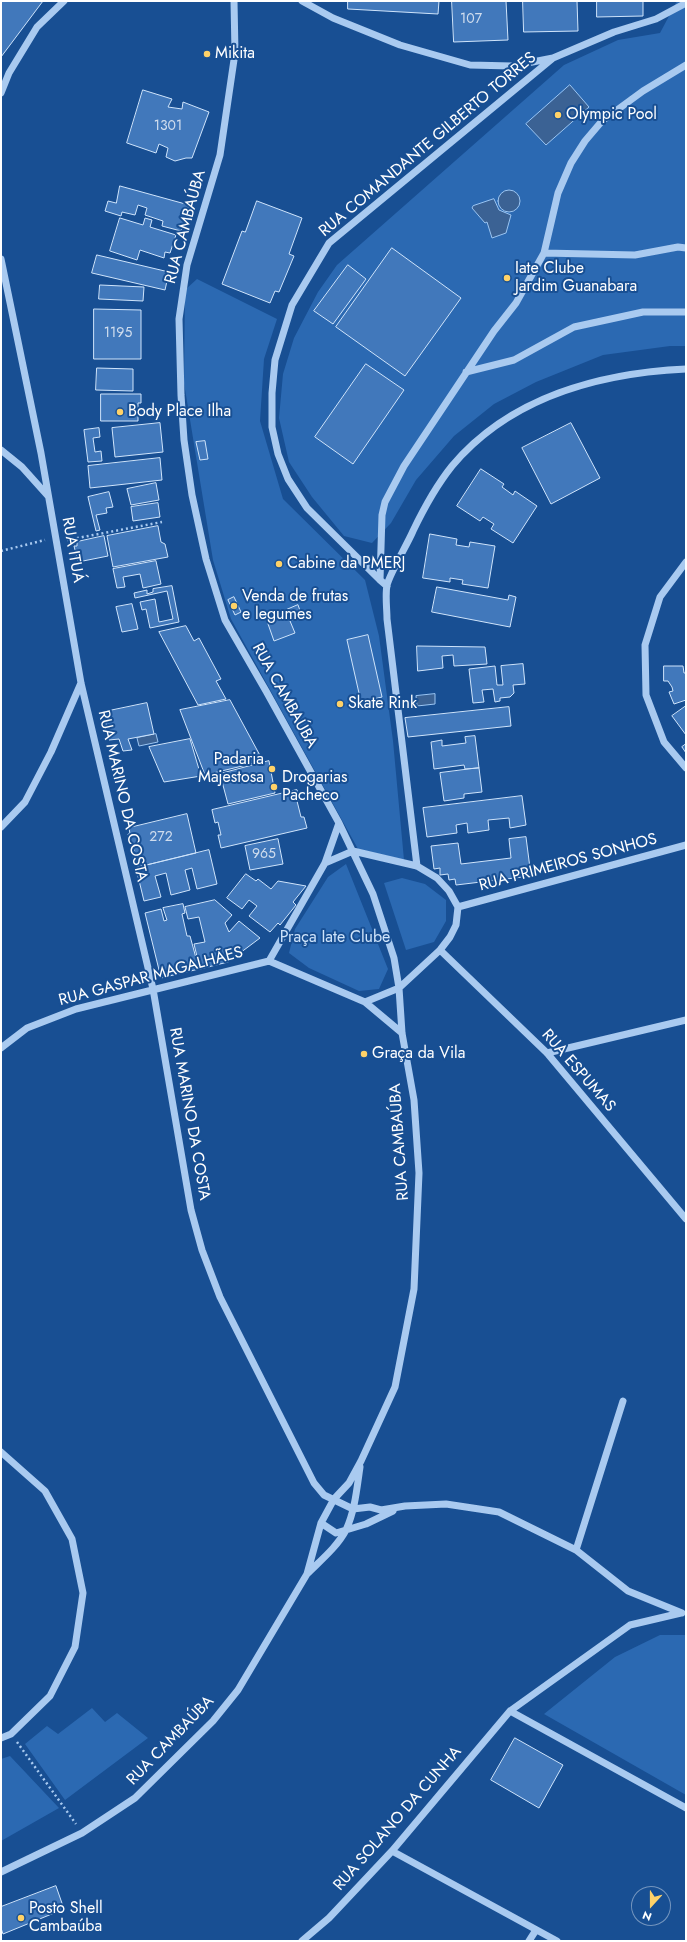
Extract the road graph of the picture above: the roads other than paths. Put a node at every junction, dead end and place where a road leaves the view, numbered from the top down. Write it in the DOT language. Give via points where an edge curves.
graph roads {
  1 [pos="64,1"];
  2 [pos="234,1"];
  3 [pos="302,1"];
  4 [pos="686,3"];
  5 [pos="553,58"];
  6 [pos="686,65"];
  7 [pos="1,93"];
  8 [pos="686,248"];
  9 [pos="544,253"];
  10 [pos="1,259"];
  11 [pos="686,312"];
  12 [pos="686,369"];
  13 [pos="466,372"];
  14 [pos="1,450"];
  15 [pos="48,497"];
  16 [pos="686,562"];
  17 [pos="380,580"];
  18 [pos="387,586"];
  19 [pos="81,683"];
  20 [pos="686,768"];
  21 [pos="339,823"];
  22 [pos="1,826"];
  23 [pos="686,845"];
  24 [pos="353,851"];
  25 [pos="325,863"];
  26 [pos="417,866"];
  27 [pos="458,907"];
  28 [pos="440,950"];
  29 [pos="269,961"];
  30 [pos="399,988"];
  31 [pos="153,989"];
  32 [pos="366,1002"];
  33 [pos="686,1020"];
  34 [pos="402,1033"];
  35 [pos="1,1048"];
  36 [pos="547,1053"];
  37 [pos="686,1219"];
  38 [pos="623,1401"];
  39 [pos="2,1454"];
  40 [pos="361,1461"];
  41 [pos="334,1499"];
  42 [pos="405,1506"];
  43 [pos="353,1509"];
  44 [pos="321,1523"];
  45 [pos="346,1530"];
  46 [pos="576,1550"];
  47 [pos="307,1574"];
  48 [pos="684,1613"];
  49 [pos="510,1711"];
  50 [pos="1,1738"];
  51 [pos="686,1808"];
  52 [pos="392,1851"];
  53 [pos="1,1872"];
  54 [pos="536,1930"];
  55 [pos="302,1941"];
  56 [pos="529,1941"];
  57 [pos="557,1941"];
  1 -- 7 [label="street" via="37,27 9,73"];
  2 -- 21 [label="street, RUA CAMBAÚBA" via="235,53 220,155 187,264 179,319 184,440 192,495 206,559 225,620"];
  3 -- 5 [label="street" via="333,18 400,45 470,65 512,66"];
  4 -- 5 [label="street" via="656,19 614,32"];
  5 -- 17 [label="street, RUA COMANDANTE GILBERTO TORRES" via="329,243 292,305 276,360 272,393 272,427 278,454 288,478 307,508"];
  6 -- 9 [label="street" via="643,91 602,121 585,141 570,163 558,193"];
  8 -- 9 [label="street" via="678,247 635,255"];
  9 -- 13 [label="street" via="516,303"];
  10 -- 15 [label="street, RUA ITUÁ"];
  11 -- 13 [label="street" via="643,312 574,327 514,360"];
  12 -- 18 [label="street" via="650,371 600,380 559,392 519,410 483,437 453,466 429,499"];
  13 -- 17 [label="street" via="404,466 385,502 382,515"];
  14 -- 15 [label="street" via="22,467"];
  15 -- 19 [label="street, RUA ITUÁ"];
  16 -- 20 [label="street" via="660,597 645,645 646,695 664,742"];
  17 -- 18 [label="street, RUA COMANDANTE GILBERTO TORRES"];
  18 -- 26 [label="street" via="387,619"];
  19 -- 22 [label="street" via="51,752 25,802"];
  19 -- 31 [label="street, RUA MARINO DA COSTA"];
  21 -- 24 [label="street, RUA CAMBAÚBA"];
  21 -- 25 [label="street"];
  23 -- 27 [label="street, RUA PRIMEIROS SONHOS"];
  24 -- 25 [label="street"];
  24 -- 26 [label="street"];
  24 -- 30 [label="street, RUA CAMBAÚBA" via="385,928"];
  25 -- 29 [label="street"];
  26 -- 27 [label="street" via="437,878 449,891"];
  27 -- 28 [label="street" via="456,925"];
  28 -- 30 [label="street"];
  28 -- 36 [label="street, RUA ESPUMAS"];
  29 -- 31 [label="street, RUA GASPAR MAGALHÃES"];
  29 -- 32 [label="street"];
  30 -- 32 [label="street"];
  30 -- 34 [label="street, RUA CAMBAÚBA"];
  31 -- 35 [label="street, RUA GASPAR MAGALHÃES" via="76,1009 27,1028"];
  31 -- 41 [label="street, RUA MARINO DA COSTA" via="192,1210 210,1272 234,1326 314,1483 324,1495"];
  32 -- 34 [label="street"];
  33 -- 36 [label="street"];
  34 -- 40 [label="street, RUA CAMBAÚBA" via="414,1100 419,1173 414,1289 395,1387"];
  36 -- 37 [label="street, RUA ESPUMAS"];
  38 -- 46 [label="street"];
  39 -- 50 [label="street" via="45,1491 72,1539 83,1593 75,1647 50,1696 11,1734"];
  40 -- 41 [label="street, RUA CAMBAÚBA" via="349,1483"];
  40 -- 43 [label="street, RUA CAMBAÚBA"];
  41 -- 43 [label="street, RUA MARINO DA COSTA"];
  41 -- 44 [label="street, RUA CAMBAÚBA"];
  42 -- 43 [label="street" via="381,1510 370,1507"];
  42 -- 45 [label="street"];
  42 -- 46 [label="street" via="446,1504 499,1512"];
  43 -- 45 [label="street, RUA CAMBAÚBA"];
  44 -- 45 [label="street" via="336,1533"];
  44 -- 47 [label="street, RUA CAMBAÚBA"];
  45 -- 47 [label="street, RUA CAMBAÚBA" via="333,1549"];
  46 -- 48 [label="street" via="628,1592"];
  47 -- 53 [label="street, RUA CAMBAÚBA" via="238,1690 213,1721 135,1798 82,1833"];
  48 -- 49 [label="street, RUA SOLANO DA CUNHA" via="630,1625"];
  49 -- 51 [label="street"];
  49 -- 52 [label="street, RUA SOLANO DA CUNHA"];
  52 -- 54 [label="street"];
  52 -- 55 [label="street, RUA SOLANO DA CUNHA" via="329,1918"];
  54 -- 56 [label="street"];
  54 -- 57 [label="street"];
}
